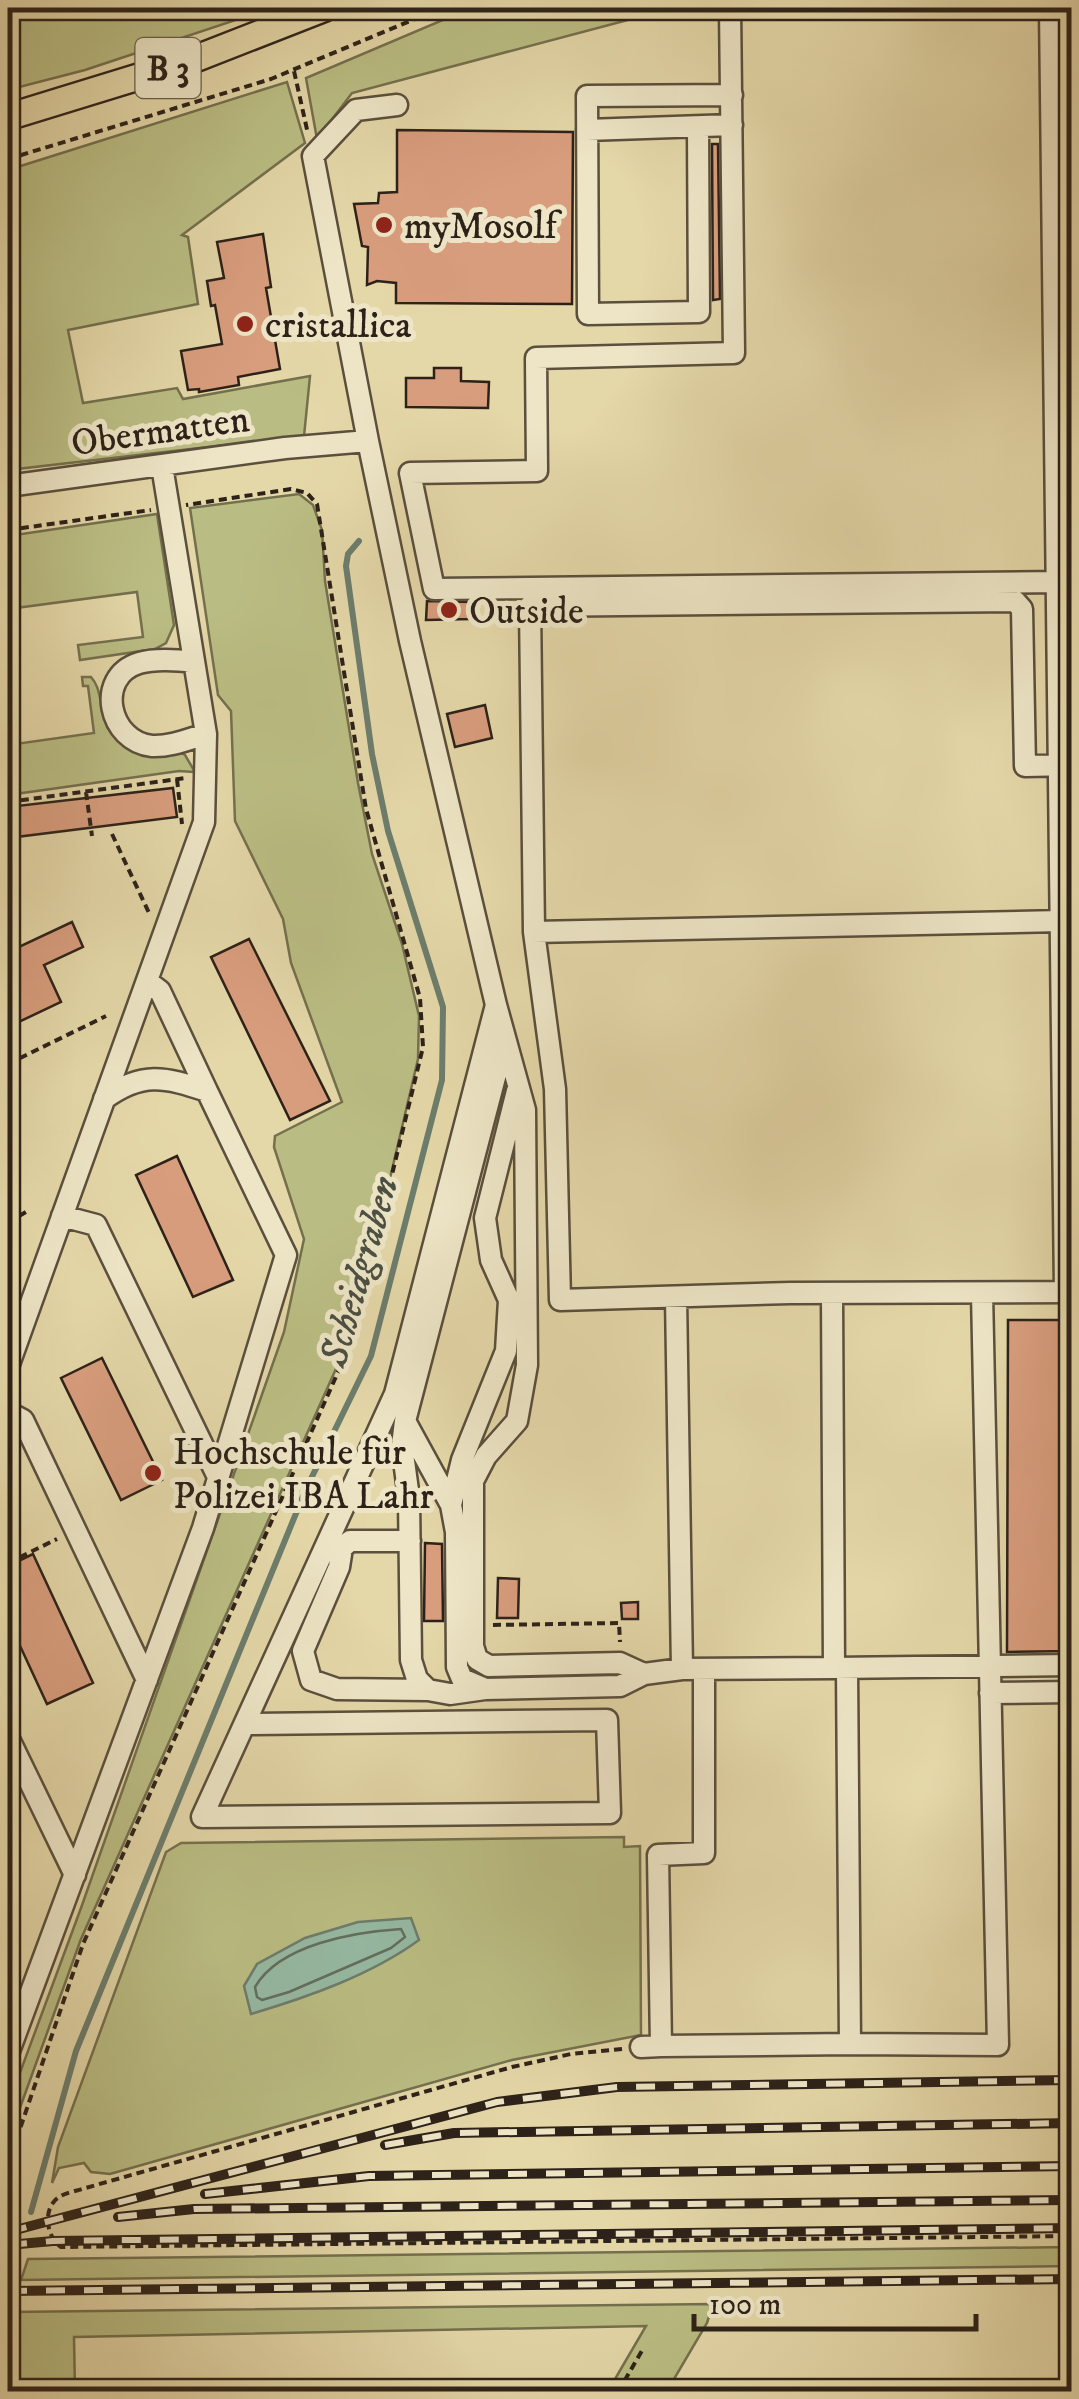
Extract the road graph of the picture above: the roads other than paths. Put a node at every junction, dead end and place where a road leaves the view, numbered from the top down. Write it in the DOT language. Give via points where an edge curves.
graph roads {
  1 [pos="325,8"];
  2 [pos="730,8"];
  3 [pos="1050,8"];
  4 [pos="732,94"];
  5 [pos="397,106"];
  6 [pos="8,117"];
  7 [pos="732,125"];
  8 [pos="698,127"];
  9 [pos="587,130"];
  10 [pos="368,441"];
  11 [pos="162,466"];
  12 [pos="8,486"];
  13 [pos="1058,582"];
  14 [pos="194,662"];
  15 [pos="206,734"];
  16 [pos="1065,766"];
  17 [pos="1061,921"];
  18 [pos="534,932"];
  19 [pos="147,981"];
  20 [pos="496,1005"];
  21 [pos="506,1037"];
  22 [pos="519,1084"];
  23 [pos="207,1091"];
  24 [pos="104,1099"];
  25 [pos="62,1216"];
  26 [pos="1068,1282"];
  27 [pos="982,1294"];
  28 [pos="832,1295"];
  29 [pos="676,1296"];
  30 [pos="8,1367"];
  31 [pos="8,1412"];
  32 [pos="405,1421"];
  33 [pos="218,1477"];
  34 [pos="451,1505"];
  35 [pos="410,1541"];
  36 [pos="1072,1665"];
  37 [pos="990,1666"];
  38 [pos="841,1668"];
  39 [pos="682,1669"];
  40 [pos="704,1669"];
  41 [pos="644,1674"];
  42 [pos="147,1680"];
  43 [pos="485,1688"];
  44 [pos="428,1690"];
  45 [pos="1072,1692"];
  46 [pos="990,1693"];
  47 [pos="246,1724"];
  48 [pos="8,1737"];
  49 [pos="75,1876"];
  50 [pos="850,2044"];
  51 [pos="8,2054"];
  1 -- 6 [label="main road, B 3" via="187,62"];
  2 -- 4 [label="street"];
  3 -- 13 [label="street"];
  4 -- 7 [label="street"];
  4 -- 9 [label="street" via="586,96"];
  5 -- 10 [label="street" via="356,110 312,156"];
  7 -- 8 [label="street"];
  7 -- 13 [label="street" via="734,353 536,358 537,471 410,474 434,589"];
  8 -- 9 [label="street"];
  8 -- 9 [label="street" via="700,312 588,314"];
  10 -- 11 [label="street, Obermatten"];
  10 -- 20 [label="street"];
  11 -- 12 [label="street, Obermatten"];
  11 -- 14 [label="street"];
  13 -- 16 [label="street"];
  14 -- 15 [label="street"];
  14 -- 15 [label="street" via="141,662 116,680 110,696 118,724 135,741 158,746"];
  15 -- 19 [label="street" via="204,822"];
  16 -- 17 [label="street"];
  16 -- 18 [label="street" via="1025,766 1022,609 1015,601 530,606"];
  17 -- 18 [label="street"];
  17 -- 26 [label="street"];
  18 -- 29 [label="street" via="554,1090 560,1300"];
  19 -- 23 [label="street" via="160,992"];
  19 -- 24 [label="street"];
  20 -- 21 [label="street"];
  20 -- 47 [label="street" via="395,1394"];
  21 -- 22 [label="street"];
  21 -- 32 [label="street"];
  22 -- 34 [label="street" via="485,1218 490,1260 509,1300 506,1351"];
  22 -- 41 [label="street" via="525,1110 526,1365 516,1421 473,1481 472,1646 489,1666 620,1663"];
  23 -- 24 [label="street" via="169,1078 147,1079 122,1085"];
  23 -- 33 [label="street" via="286,1256"];
  24 -- 25 [label="street"];
  25 -- 30 [label="street"];
  25 -- 33 [label="street" via="96,1225"];
  26 -- 27 [label="street"];
  27 -- 28 [label="street"];
  27 -- 37 [label="street"];
  28 -- 29 [label="street"];
  28 -- 38 [label="street"];
  29 -- 39 [label="street"];
  31 -- 42 [label="street" via="24,1420"];
  32 -- 34 [label="street"];
  32 -- 35 [label="street"];
  33 -- 42 [label="street"];
  34 -- 43 [label="street" via="456,1667 462,1679"];
  35 -- 44 [label="street" via="411,1660"];
  35 -- 44 [label="street" via="350,1541 342,1548 303,1651 311,1680 337,1689"];
  36 -- 37 [label="street"];
  37 -- 38 [label="street"];
  37 -- 46 [label="street"];
  38 -- 40 [label="street"];
  38 -- 50 [label="street"];
  39 -- 40 [label="street"];
  39 -- 41 [label="street"];
  40 -- 50 [label="street" via="704,1853 658,1854 651,2046"];
  41 -- 43 [label="street" via="620,1686"];
  42 -- 49 [label="street"];
  43 -- 44 [label="street"];
  45 -- 46 [label="street"];
  46 -- 50 [label="street" via="998,2045"];
  47 -- 47 [label="street" via="202,1818 610,1813 607,1720"];
  48 -- 49 [label="street"];
  49 -- 51 [label="street"];
}
